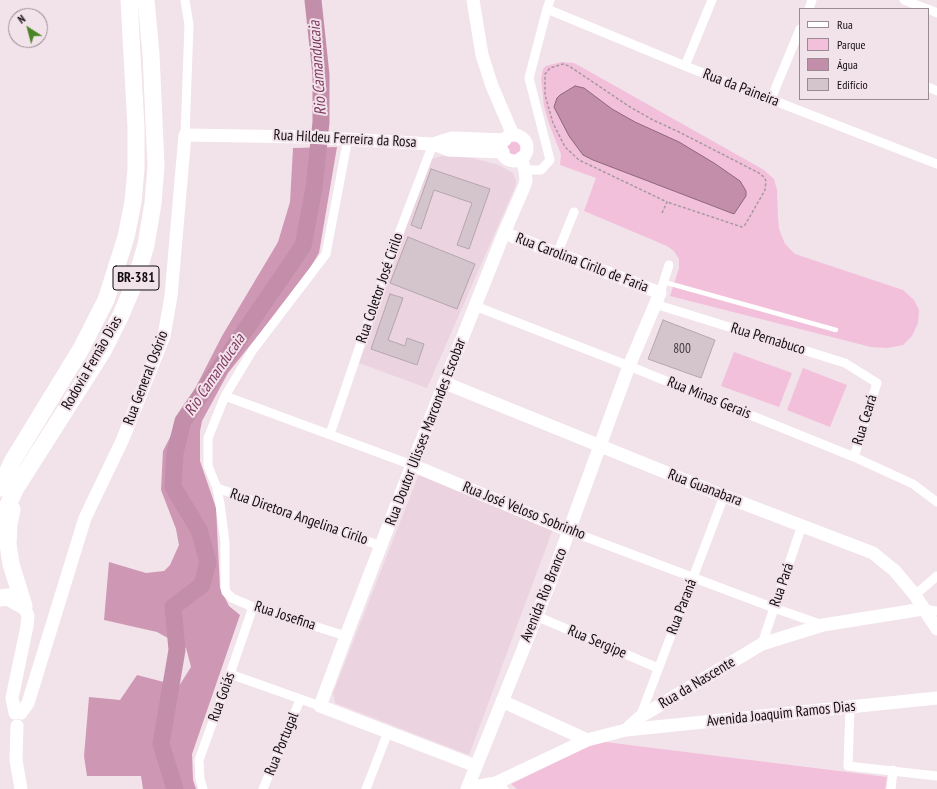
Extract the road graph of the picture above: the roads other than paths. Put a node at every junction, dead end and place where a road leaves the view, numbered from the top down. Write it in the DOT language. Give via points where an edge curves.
graph roads {
  1 [pos="129,0"];
  2 [pos="146,0"];
  3 [pos="185,0"];
  4 [pos="474,0"];
  5 [pos="710,0"];
  6 [pos="904,0"];
  7 [pos="548,4"];
  8 [pos="925,8"];
  9 [pos="799,34"];
  10 [pos="686,66"];
  11 [pos="771,99"];
  12 [pos="185,135"];
  13 [pos="348,138"];
  14 [pos="507,142"];
  15 [pos="433,144"];
  16 [pos="523,164"];
  17 [pos="937,164"];
  18 [pos="574,212"];
  19 [pos="504,233"];
  20 [pos="557,254"];
  21 [pos="669,265"];
  22 [pos="660,293"];
  23 [pos="475,306"];
  24 [pos="836,330"];
  25 [pos="629,366"];
  26 [pos="445,383"];
  27 [pos="877,383"];
  28 [pos="225,396"];
  29 [pos="330,434"];
  30 [pos="599,446"];
  31 [pos="854,457"];
  32 [pos="412,465"];
  33 [pos="6,466"];
  34 [pos="8,488"];
  35 [pos="216,488"];
  36 [pos="724,496"];
  37 [pos="937,502"];
  38 [pos="0,522"];
  39 [pos="802,525"];
  40 [pos="570,531"];
  41 [pos="381,546"];
  42 [pos="937,576"];
  43 [pos="693,577"];
  44 [pos="915,595"];
  45 [pos="0,598"];
  46 [pos="24,606"];
  47 [pos="252,606"];
  48 [pos="774,608"];
  49 [pos="923,608"];
  50 [pos="937,611"];
  51 [pos="536,616"];
  52 [pos="823,625"];
  53 [pos="937,629"];
  54 [pos="346,636"];
  55 [pos="762,644"];
  56 [pos="658,668"];
  57 [pos="230,674"];
  58 [pos="937,698"];
  59 [pos="300,700"];
  60 [pos="502,701"];
  61 [pos="320,706"];
  62 [pos="850,707"];
  63 [pos="18,717"];
  64 [pos="640,717"];
  65 [pos="626,730"];
  66 [pos="388,732"];
  67 [pos="587,740"];
  68 [pos="476,766"];
  69 [pos="893,770"];
  70 [pos="937,776"];
  71 [pos="500,786"];
  72 [pos="467,788"];
  73 [pos="21,789"];
  74 [pos="203,789"];
  75 [pos="263,789"];
  76 [pos="366,789"];
  77 [pos="891,789"];
  1 -- 33 [label="highway, Rodovia Fernão Dias / BR-381" via="136,169 134,202 126,237 106,300 81,349"];
  2 -- 34 [label="highway, Rodovia Fernão Dias / BR-381" via="152,61 156,166 146,245 135,282 102,351"];
  3 -- 12 [label="street, Rua General Osório" via="189,25"];
  4 -- 14 [label="street" via="482,55"];
  5 -- 10 [label="street"];
  6 -- 8 [label="street"];
  7 -- 10 [label="street, Rua da Paineira"];
  7 -- 16 [label="street" via="529,78 550,160 541,170"];
  9 -- 11 [label="street"];
  10 -- 11 [label="street, Rua da Paineira"];
  11 -- 17 [label="street, Rua da Paineira"];
  12 -- 13 [label="street, Rua Hildeu Ferreira da Rosa"];
  12 -- 63 [label="street, Rua General Osório" via="171,296 164,336 122,441 85,518 28,703"];
  13 -- 15 [label="street, Rua Hildeu Ferreira da Rosa"];
  13 -- 28 [label="street" via="326,254 252,351"];
  14 -- 15 [label="street, Rua Hildeu Ferreira da Rosa" via="452,138"];
  14 -- 16 [label="street" via="506,157"];
  14 -- 16 [label="street, Rua Doutor Ulisses Marcondes Escobar" via="521,137 526,144"];
  15 -- 29 [label="street, Rua Coletor José Cirilo" via="390,257"];
  16 -- 19 [label="street, Rua Doutor Ulisses Marcondes Escobar" via="526,180"];
  18 -- 20 [label="street"];
  19 -- 20 [label="street, Rua Carolina Cirilo de Faria"];
  19 -- 23 [label="street, Rua Doutor Ulisses Marcondes Escobar"];
  20 -- 22 [label="street, Rua Carolina Cirilo de Faria"];
  21 -- 22 [label="street, Avenida Rio Branco"];
  22 -- 24 [label="lane"];
  22 -- 25 [label="street, Avenida Rio Branco"];
  22 -- 27 [label="street, Rua Pernabuco" via="845,363"];
  23 -- 25 [label="street, Rua Minas Gerais"];
  23 -- 26 [label="street, Rua Doutor Ulisses Marcondes Escobar"];
  25 -- 30 [label="street, Avenida Rio Branco"];
  25 -- 31 [label="street, Rua Minas Gerais"];
  26 -- 30 [label="street, Rua Guanabara"];
  26 -- 32 [label="street, Rua Doutor Ulisses Marcondes Escobar"];
  27 -- 31 [label="street, Rua Ceará"];
  28 -- 29 [label="street, Rua José Veloso Sobrinho"];
  28 -- 35 [label="street" via="208,438 208,466"];
  29 -- 32 [label="street, Rua José Veloso Sobrinho"];
  30 -- 36 [label="street, Rua Guanabara"];
  30 -- 40 [label="street, Avenida Rio Branco"];
  31 -- 37 [label="street, Rua Minas Gerais" via="913,484"];
  32 -- 40 [label="street, Rua José Veloso Sobrinho"];
  32 -- 41 [label="street, Rua Doutor Ulisses Marcondes Escobar"];
  33 -- 34 [label="highway, Rodovia Fernão Dias / BR-381"];
  34 -- 38 [label="highway, Rodovia Fernão Dias / BR-381"];
  34 -- 46 [label="highway" via="8,544 11,564"];
  35 -- 41 [label="street, Rua Diretora Angelina Cirilo"];
  35 -- 47 [label="street, Rua Josefina" via="225,542 226,592 232,598"];
  36 -- 39 [label="street, Rua Guanabara"];
  36 -- 43 [label="street, Rua Paraná"];
  39 -- 44 [label="street, Rua Guanabara" via="872,553 895,571"];
  39 -- 48 [label="street, Rua Pará"];
  40 -- 43 [label="street, Rua José Veloso Sobrinho"];
  40 -- 51 [label="street, Avenida Rio Branco"];
  41 -- 54 [label="street, Rua Doutor Ulisses Marcondes Escobar"];
  42 -- 44 [label="street"];
  43 -- 48 [label="street, Rua José Veloso Sobrinho"];
  43 -- 56 [label="street, Rua Paraná"];
  44 -- 49 [label="street, Rua Guanabara"];
  45 -- 46 [label="highway" via="8,597"];
  46 -- 63 [label="street, Rua General Osório" via="28,616 27,626 12,698"];
  47 -- 54 [label="street, Rua Josefina"];
  47 -- 57 [label="street, Rua Goiás"];
  48 -- 52 [label="street, Rua José Veloso Sobrinho"];
  48 -- 55 [label="street, Rua Pará"];
  49 -- 50 [label="street, Rua da Nascente"];
  49 -- 52 [label="street, Rua da Nascente"];
  49 -- 53 [label="street, Rua Guanabara"];
  51 -- 56 [label="street, Rua Sergipe"];
  51 -- 60 [label="street, Avenida Rio Branco"];
  52 -- 55 [label="street, Rua da Nascente"];
  54 -- 61 [label="street, Rua Doutor Ulisses Marcondes Escobar"];
  55 -- 64 [label="street, Rua da Nascente"];
  56 -- 64 [label="street, Rua Paraná"];
  57 -- 59 [label="street"];
  57 -- 74 [label="street, Rua Goiás" via="200,760"];
  58 -- 62 [label="street, Avenida Joaquim Ramos Dias"];
  59 -- 61 [label="street"];
  59 -- 75 [label="street, Rua Portugal"];
  60 -- 67 [label="street"];
  60 -- 68 [label="street, Avenida Rio Branco"];
  61 -- 66 [label="street"];
  62 -- 65 [label="street, Avenida Joaquim Ramos Dias"];
  62 -- 69 [label="street" via="848,766"];
  63 -- 73 [label="street, Rua General Osório" via="16,760"];
  64 -- 65 [label="street, Rua da Nascente"];
  65 -- 67 [label="street, Rua da Nascente"];
  66 -- 68 [label="street"];
  66 -- 76 [label="street"];
  67 -- 71 [label="street, Rua da Nascente"];
  68 -- 72 [label="street, Avenida Rio Branco"];
  69 -- 70 [label="street"];
  69 -- 77 [label="street"];
  71 -- 72 [label="street, Rua da Nascente"];
}
